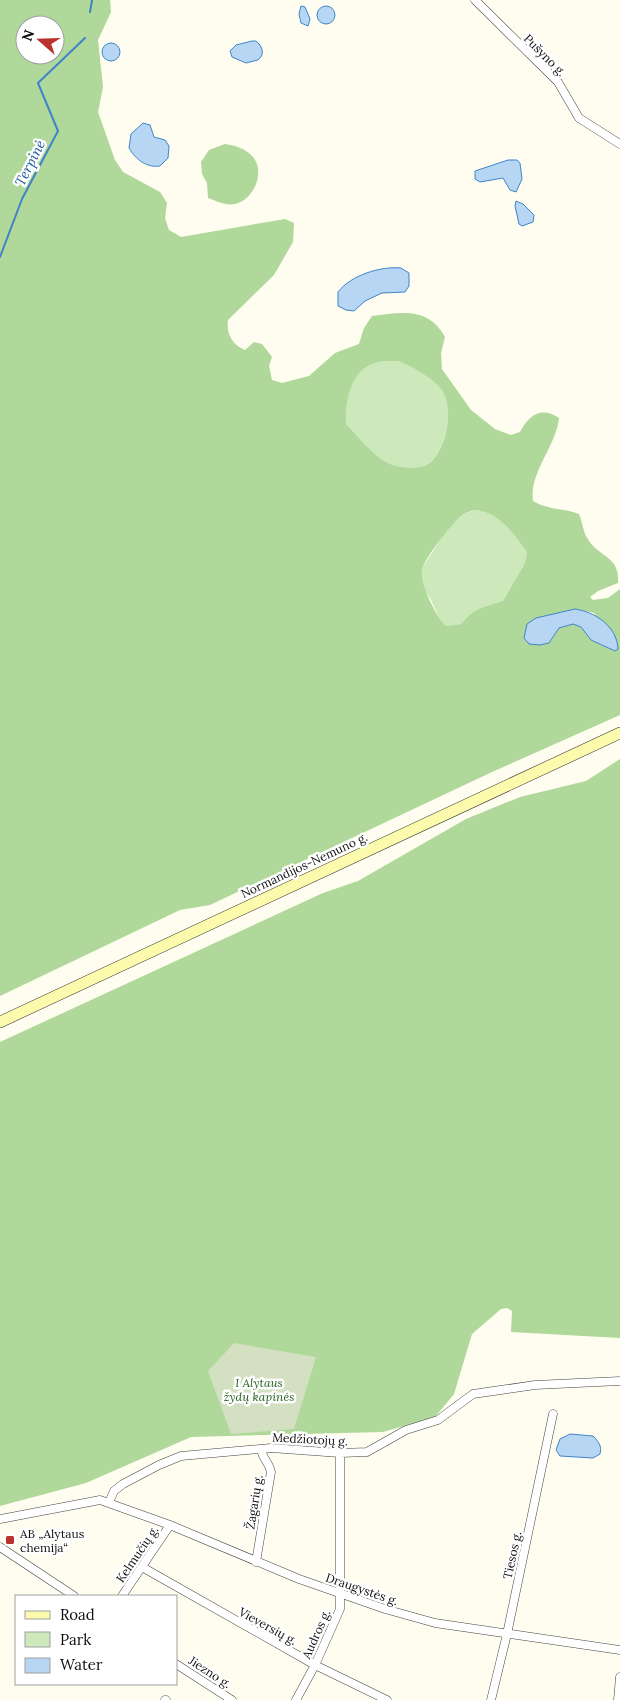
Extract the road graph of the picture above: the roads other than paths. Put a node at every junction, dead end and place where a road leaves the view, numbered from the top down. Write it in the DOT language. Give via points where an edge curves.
graph roads {
  1 [pos="475,0"];
  2 [pos="620,144"];
  3 [pos="620,732"];
  4 [pos="0,1022"];
  5 [pos="620,1381"];
  6 [pos="553,1414"];
  7 [pos="261,1449"];
  8 [pos="340,1454"];
  9 [pos="109,1502"];
  10 [pos="0,1519"];
  11 [pos="170,1525"];
  12 [pos="0,1547"];
  13 [pos="256,1562"];
  14 [pos="142,1567"];
  15 [pos="341,1594"];
  16 [pos="72,1595"];
  17 [pos="123,1595"];
  18 [pos="507,1634"];
  19 [pos="620,1650"];
  20 [pos="178,1665"];
  21 [pos="315,1665"];
  22 [pos="620,1677"];
  23 [pos="227,1699"];
  24 [pos="296,1700"];
  25 [pos="386,1700"];
  26 [pos="491,1700"];
  27 [pos="618,1700"];
  1 -- 2 [label="street, Pušyno g." via="558,82 579,118"];
  3 -- 4 [label="main road, Normandijos-Nemuno g."];
  5 -- 8 [label="street, Medžiotojų g." via="534,1385 473,1394 438,1420 406,1430 367,1452"];
  6 -- 18 [label="street, Tiesos g."];
  7 -- 8 [label="street, Medžiotojų g."];
  7 -- 9 [label="street, Medžiotojų g." via="172,1459 123,1484 114,1491"];
  7 -- 13 [label="street, Žagarių g." via="271,1472"];
  8 -- 15 [label="street, Audros g."];
  9 -- 10 [label="street" via="91,1500"];
  9 -- 11 [label="street, Draugystės g."];
  11 -- 13 [label="street, Draugystės g."];
  11 -- 14 [label="street, Kelmučių g."];
  12 -- 16 [label="street"];
  13 -- 15 [label="street, Draugystės g."];
  14 -- 17 [label="street, Kelmučių g."];
  14 -- 21 [label="street, Vieversių g."];
  15 -- 18 [label="street, Draugystės g." via="435,1623"];
  15 -- 21 [label="street, Audros g." via="340,1609"];
  18 -- 19 [label="street, Draugystės g."];
  18 -- 26 [label="street, Tiesos g."];
  20 -- 23 [label="street, Jiezno g."];
  21 -- 24 [label="street, Audros g."];
  21 -- 25 [label="street, Vieversių g."];
  22 -- 27 [label="street"];
}
